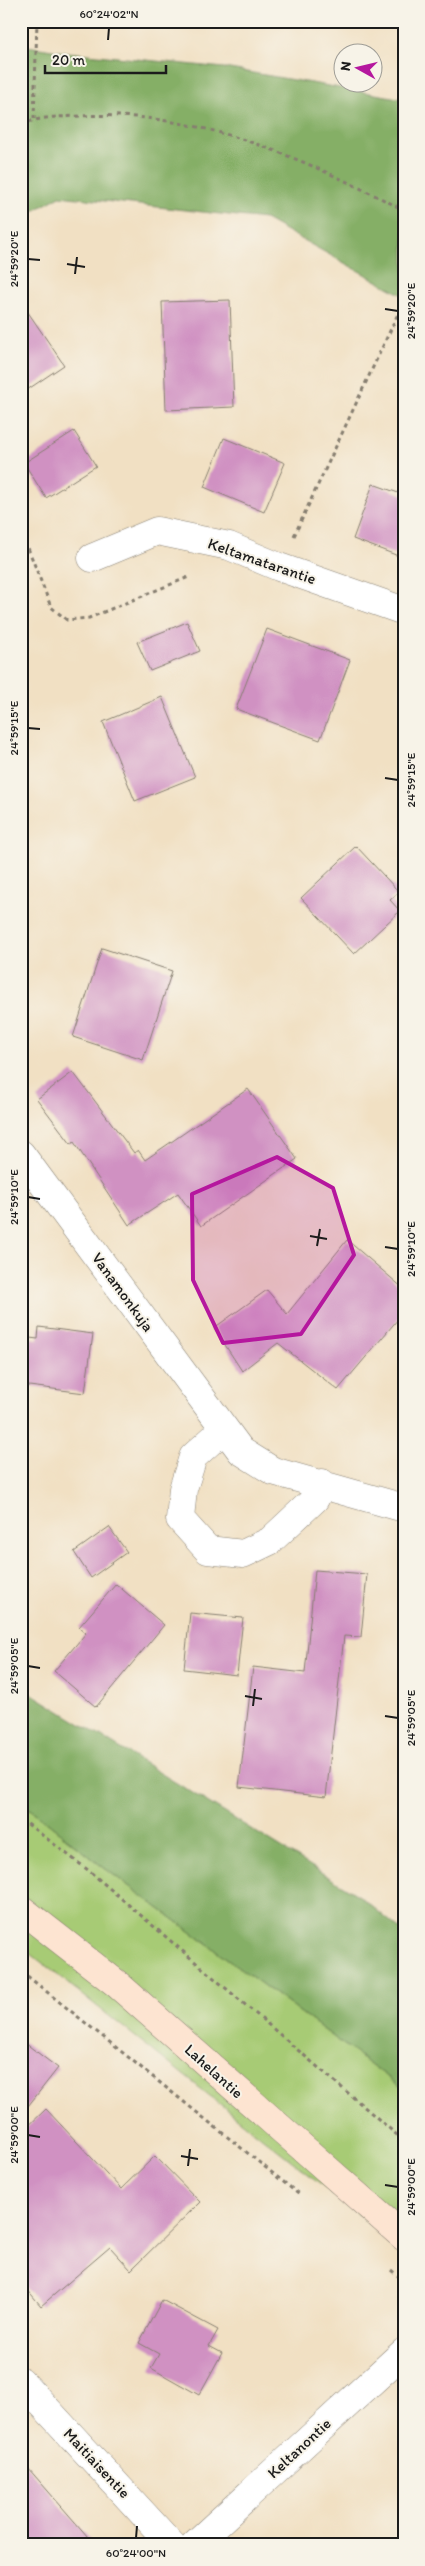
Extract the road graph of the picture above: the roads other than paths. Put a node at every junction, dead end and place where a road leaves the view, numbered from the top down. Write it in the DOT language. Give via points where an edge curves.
graph roads {
  1 [pos="92,558"];
  2 [pos="404,611"];
  3 [pos="21,1154"];
  4 [pos="224,1430"];
  5 [pos="322,1483"];
  6 [pos="404,1508"];
  7 [pos="21,1909"];
  8 [pos="404,2237"];
  9 [pos="404,2352"];
  10 [pos="21,2381"];
  11 [pos="172,2545"];
  12 [pos="194,2545"];
  1 -- 2 [label="street, Keltamatarantie" via="157,531 229,546"];
  3 -- 4 [label="street, Vanamonkuja"];
  4 -- 5 [label="street, Vanamonkuja" via="241,1452 273,1471"];
  4 -- 5 [label="street" via="193,1458 184,1489 180,1519 208,1550 243,1554 270,1541 315,1499"];
  5 -- 6 [label="street, Vanamonkuja"];
  7 -- 8 [label="main road, Lahelantie" via="117,1984"];
  9 -- 12 [label="street, Keltanontie"];
  10 -- 11 [label="street, Maitiaisentie"];
}
